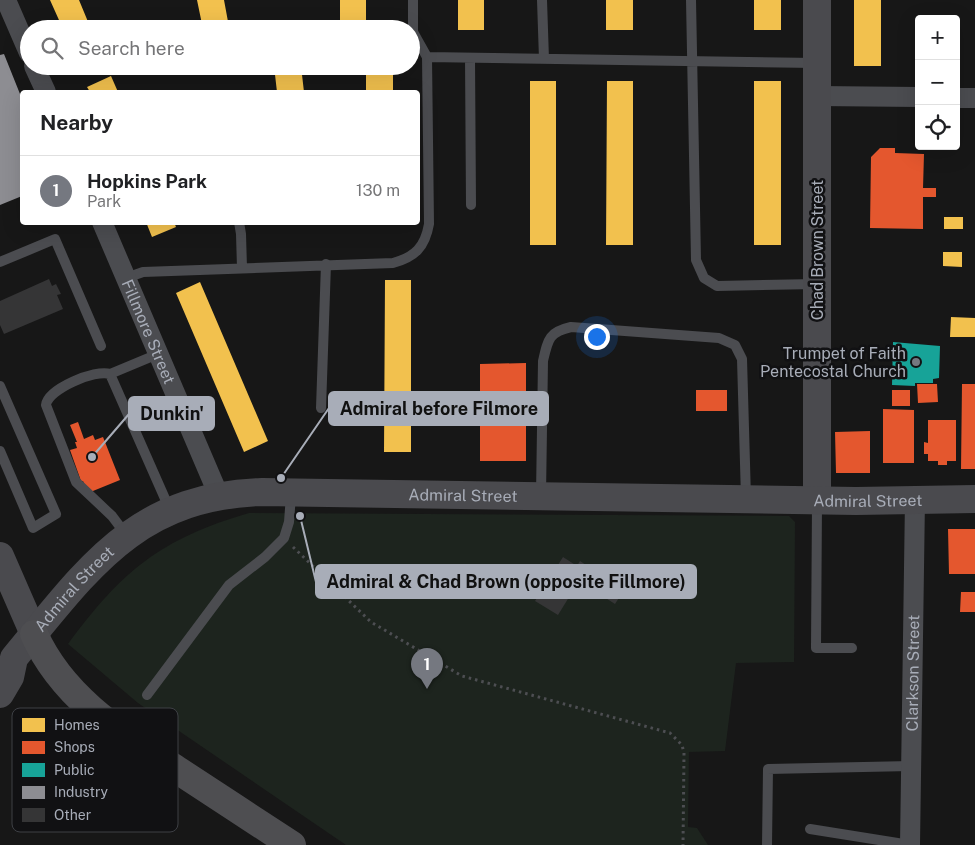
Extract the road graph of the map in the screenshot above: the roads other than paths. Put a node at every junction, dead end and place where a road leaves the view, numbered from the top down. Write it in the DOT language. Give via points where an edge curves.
graph roads {
  1 [pos="6,0"];
  2 [pos="413,0"];
  3 [pos="542,0"];
  4 [pos="691,0"];
  5 [pos="817,0"];
  6 [pos="413,20"];
  7 [pos="20,33"];
  8 [pos="420,44"];
  9 [pos="427,57"];
  10 [pos="470,58"];
  11 [pos="544,59"];
  12 [pos="693,61"];
  13 [pos="817,63"];
  14 [pos="38,75"];
  15 [pos="45,90"];
  16 [pos="817,96"];
  17 [pos="915,97"];
  18 [pos="960,98"];
  19 [pos="975,98"];
  20 [pos="471,205"];
  21 [pos="103,225"];
  22 [pos="240,225"];
  23 [pos="0,262"];
  24 [pos="326,264"];
  25 [pos="242,268"];
  26 [pos="126,278"];
  27 [pos="817,284"];
  28 [pos="101,346"];
  29 [pos="158,354"];
  30 [pos="110,374"];
  31 [pos="0,386"];
  32 [pos="321,408"];
  33 [pos="0,451"];
  34 [pos="291,493"];
  35 [pos="220,496"];
  36 [pos="541,496"];
  37 [pos="746,498"];
  38 [pos="817,499"];
  39 [pos="915,499"];
  40 [pos="975,499"];
  41 [pos="170,510"];
  42 [pos="127,536"];
  43 [pos="0,556"];
  44 [pos="34,634"];
  45 [pos="852,648"];
  46 [pos="7,657"];
  47 [pos="0,694"];
  48 [pos="147,695"];
  49 [pos="90,708"];
  50 [pos="911,766"];
  51 [pos="178,769"];
  52 [pos="810,829"];
  53 [pos="292,845"];
  54 [pos="767,845"];
  55 [pos="910,845"];
  1 -- 7 [label="street"];
  2 -- 6 [label="lane"];
  3 -- 11 [label="lane"];
  4 -- 12 [label="lane"];
  5 -- 13 [label="main road, Chad Brown Street"];
  8 -- 9 [label="lane"];
  9 -- 10 [label="lane"];
  9 -- 24 [label="lane" via="430,224 426,240 416,252 393,263"];
  10 -- 11 [label="lane"];
  10 -- 20 [label="lane"];
  11 -- 12 [label="lane"];
  12 -- 13 [label="lane"];
  12 -- 27 [label="lane" via="696,260 704,278 717,286"];
  13 -- 16 [label="main road, Chad Brown Street"];
  14 -- 15 [label="street"];
  16 -- 17 [label="street"];
  16 -- 27 [label="main road, Chad Brown Street"];
  18 -- 19 [label="street"];
  21 -- 26 [label="street, Fillmore Street"];
  22 -- 25 [label="lane"];
  23 -- 28 [label="lane" via="55,239"];
  24 -- 25 [label="lane"];
  24 -- 32 [label="lane"];
  25 -- 26 [label="lane" via="143,272"];
  26 -- 29 [label="street, Fillmore Street"];
  27 -- 38 [label="main road, Chad Brown Street"];
  29 -- 30 [label="lane"];
  29 -- 35 [label="street, Fillmore Street"];
  30 -- 41 [label="lane"];
  30 -- 42 [label="lane" via="95,374 57,390 46,405 76,482 112,516"];
  31 -- 33 [label="lane" via="56,514 33,528"];
  34 -- 35 [label="main road, Admiral Street"];
  34 -- 36 [label="main road, Admiral Street"];
  34 -- 48 [label="lane" via="284,538 228,585"];
  35 -- 41 [label="main road, Admiral Street"];
  36 -- 37 [label="main road, Admiral Street"];
  36 -- 37 [label="lane" via="543,361 547,342 556,331 571,327 719,338 735,346 742,359"];
  37 -- 38 [label="main road, Admiral Street"];
  38 -- 39 [label="main road, Admiral Street"];
  38 -- 45 [label="lane" via="816,648"];
  39 -- 40 [label="main road, Admiral Street"];
  39 -- 50 [label="street, Clarkson Street"];
  41 -- 42 [label="main road, Admiral Street"];
  42 -- 44 [label="main road, Admiral Street" via="86,573"];
  43 -- 44 [label="main road"];
  44 -- 46 [label="main road, Admiral Street"];
  44 -- 49 [label="highway" via="57,674"];
  46 -- 47 [label="main road, Admiral Street" via="10,677"];
  50 -- 54 [label="lane" via="768,769"];
  50 -- 55 [label="street, Clarkson Street"];
  51 -- 53 [label="highway"];
  52 -- 55 [label="lane"];
}
